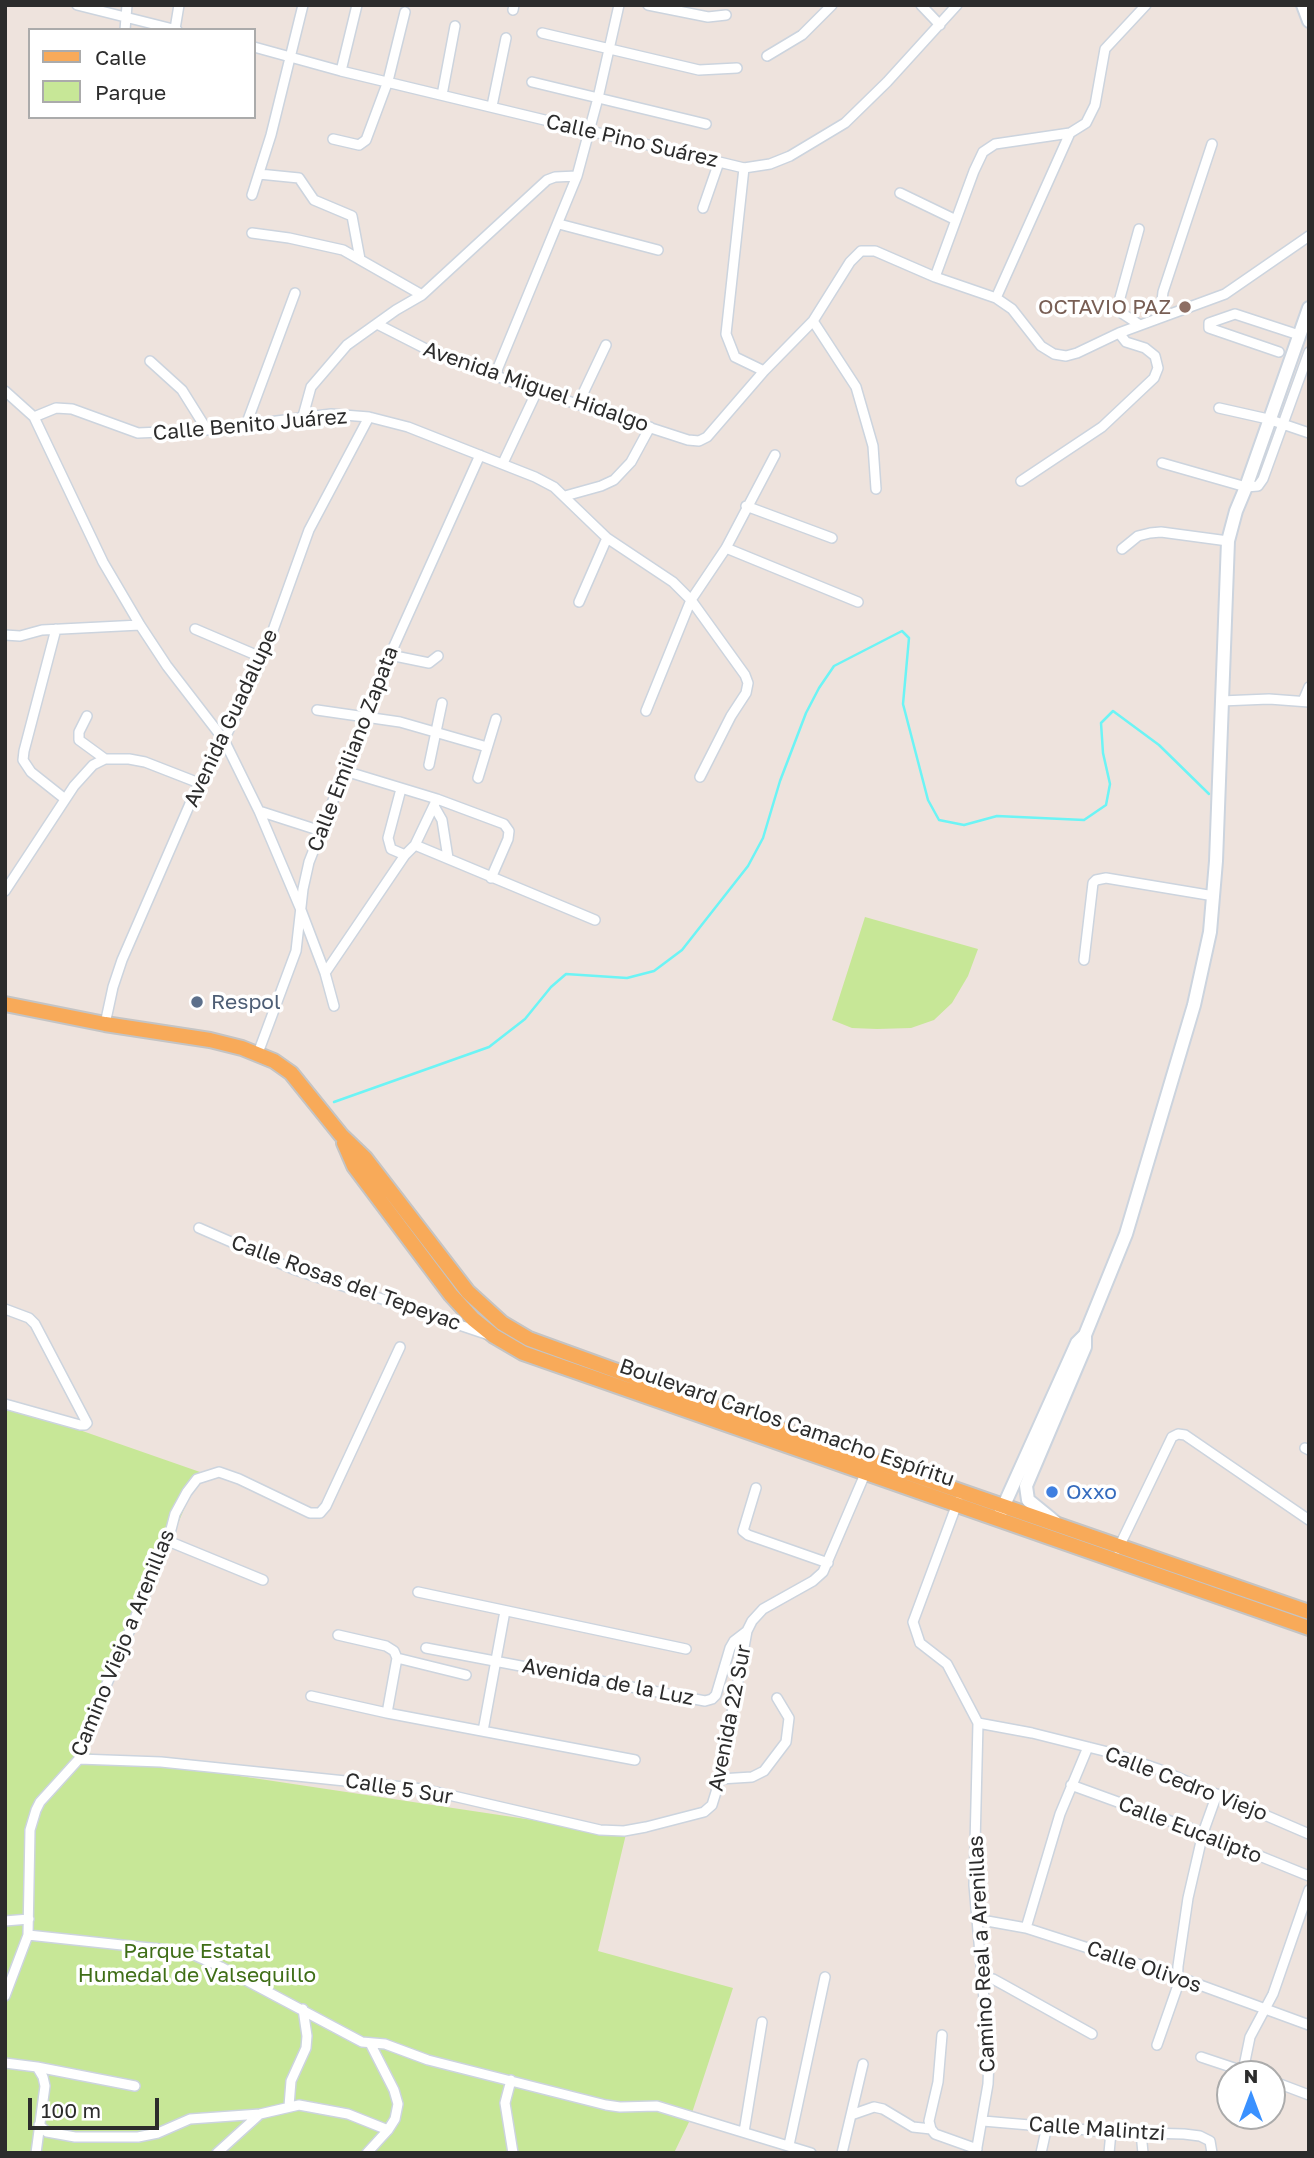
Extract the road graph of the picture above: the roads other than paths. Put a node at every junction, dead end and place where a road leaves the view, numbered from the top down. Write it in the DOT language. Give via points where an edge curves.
graph roads {
  1 [pos="77,5"];
  2 [pos="127,5"];
  3 [pos="179,5"];
  4 [pos="303,5"];
  5 [pos="356,5"];
  6 [pos="619,5"];
  7 [pos="648,5"];
  8 [pos="832,5"];
  9 [pos="920,5"];
  10 [pos="957,5"];
  11 [pos="1146,5"];
  12 [pos="1303,5"];
  13 [pos="405,12"];
  14 [pos="726,15"];
  15 [pos="126,17"];
  16 [pos="1309,21"];
  17 [pos="940,25"];
  18 [pos="455,26"];
  19 [pos="125,28"];
  20 [pos="168,28"];
  21 [pos="176,28"];
  22 [pos="542,33"];
  23 [pos="506,38"];
  24 [pos="610,47"];
  25 [pos="256,48"];
  26 [pos="767,56"];
  27 [pos="290,57"];
  28 [pos="737,68"];
  29 [pos="341,71"];
  30 [pos="388,81"];
  31 [pos="532,82"];
  32 [pos="442,95"];
  33 [pos="598,98"];
  34 [pos="492,106"];
  35 [pos="706,124"];
  36 [pos="589,132"];
  37 [pos="1070,133"];
  38 [pos="333,139"];
  39 [pos="1212,144"];
  40 [pos="719,162"];
  41 [pos="744,168"];
  42 [pos="259,174"];
  43 [pos="577,176"];
  44 [pos="900,193"];
  45 [pos="252,195"];
  46 [pos="703,208"];
  47 [pos="956,220"];
  48 [pos="559,223"];
  49 [pos="1139,229"];
  50 [pos="252,233"];
  51 [pos="1309,236"];
  52 [pos="658,250"];
  53 [pos="360,259"];
  54 [pos="935,277"];
  55 [pos="295,293"];
  56 [pos="422,295"];
  57 [pos="996,298"];
  58 [pos="1160,318"];
  59 [pos="813,321"];
  60 [pos="1305,323"];
  61 [pos="377,324"];
  62 [pos="1140,325"];
  63 [pos="1119,332"];
  64 [pos="606,345"];
  65 [pos="1279,352"];
  66 [pos="1309,352"];
  67 [pos="150,361"];
  68 [pos="764,371"];
  69 [pos="495,375"];
  70 [pos="5,391"];
  71 [pos="537,391"];
  72 [pos="578,404"];
  73 [pos="1219,408"];
  74 [pos="303,416"];
  75 [pos="34,417"];
  76 [pos="369,417"];
  77 [pos="1268,419"];
  78 [pos="1283,424"];
  79 [pos="246,425"];
  80 [pos="650,427"];
  81 [pos="207,430"];
  82 [pos="1309,433"];
  83 [pos="480,455"];
  84 [pos="775,455"];
  85 [pos="503,463"];
  86 [pos="1162,463"];
  87 [pos="1021,481"];
  88 [pos="1246,487"];
  89 [pos="876,489"];
  90 [pos="565,496"];
  91 [pos="746,506"];
  92 [pos="607,538"];
  93 [pos="832,538"];
  94 [pos="1228,541"];
  95 [pos="726,548"];
  96 [pos="1122,549"];
  97 [pos="691,600"];
  98 [pos="579,602"];
  99 [pos="858,603"];
  100 [pos="140,625"];
  101 [pos="56,629"];
  102 [pos="195,629"];
  103 [pos="5,635"];
  104 [pos="390,655"];
  105 [pos="438,656"];
  106 [pos="263,658"];
  107 [pos="1309,687"];
  108 [pos="1221,701"];
  109 [pos="1306,701"];
  110 [pos="442,703"];
  111 [pos="317,710"];
  112 [pos="646,711"];
  113 [pos="87,716"];
  114 [pos="366,718"];
  115 [pos="496,719"];
  116 [pos="436,733"];
  117 [pos="225,740"];
  118 [pos="487,747"];
  119 [pos="105,759"];
  120 [pos="429,765"];
  121 [pos="345,771"];
  122 [pos="700,776"];
  123 [pos="478,778"];
  124 [pos="199,783"];
  125 [pos="401,789"];
  126 [pos="65,799"];
  127 [pos="435,803"];
  128 [pos="259,811"];
  129 [pos="320,831"];
  130 [pos="415,845"];
  131 [pos="405,855"];
  132 [pos="448,858"];
  133 [pos="491,878"];
  134 [pos="5,891"];
  135 [pos="1214,896"];
  136 [pos="300,910"];
  137 [pos="595,920"];
  138 [pos="1084,960"];
  139 [pos="325,973"];
  140 [pos="5,1004"];
  141 [pos="334,1006"];
  142 [pos="105,1024"];
  143 [pos="258,1054"];
  144 [pos="341,1135"];
  145 [pos="199,1228"];
  146 [pos="5,1309"];
  147 [pos="1086,1335"];
  148 [pos="494,1336"];
  149 [pos="400,1347"];
  150 [pos="5,1404"];
  151 [pos="865,1474"];
  152 [pos="1011,1487"];
  153 [pos="756,1488"];
  154 [pos="1026,1493"];
  155 [pos="959,1499"];
  156 [pos="1000,1513"];
  157 [pos="1309,1520"];
  158 [pos="1057,1523"];
  159 [pos="168,1541"];
  160 [pos="1119,1545"];
  161 [pos="1115,1560"];
  162 [pos="828,1563"];
  163 [pos="262,1580"];
  164 [pos="418,1592"];
  165 [pos="505,1611"];
  166 [pos="1309,1612"];
  167 [pos="1309,1628"];
  168 [pos="747,1631"];
  169 [pos="338,1635"];
  170 [pos="426,1648"];
  171 [pos="686,1649"];
  172 [pos="397,1658"];
  173 [pos="496,1661"];
  174 [pos="466,1675"];
  175 [pos="311,1696"];
  176 [pos="777,1698"];
  177 [pos="387,1713"];
  178 [pos="978,1723"];
  179 [pos="483,1731"];
  180 [pos="1088,1747"];
  181 [pos="79,1759"];
  182 [pos="635,1760"];
  183 [pos="720,1779"];
  184 [pos="1071,1786"];
  185 [pos="1217,1794"];
  186 [pos="712,1805"];
  187 [pos="1203,1833"];
  188 [pos="1309,1833"];
  189 [pos="1309,1876"];
  190 [pos="1309,1890"];
  191 [pos="29,1919"];
  192 [pos="976,1919"];
  193 [pos="5,1921"];
  194 [pos="1026,1928"];
  195 [pos="28,1935"];
  196 [pos="825,1977"];
  197 [pos="1178,1977"];
  198 [pos="982,1978"];
  199 [pos="5,1996"];
  200 [pos="303,2009"];
  201 [pos="1264,2010"];
  202 [pos="762,2022"];
  203 [pos="1309,2025"];
  204 [pos="1092,2034"];
  205 [pos="942,2035"];
  206 [pos="370,2043"];
  207 [pos="1157,2045"];
  208 [pos="1201,2057"];
  209 [pos="1248,2060"];
  210 [pos="1216,2062"];
  211 [pos="5,2063"];
  212 [pos="863,2064"];
  213 [pos="37,2067"];
  214 [pos="511,2080"];
  215 [pos="1286,2086"];
  216 [pos="135,2087"];
  217 [pos="1309,2095"];
  218 [pos="289,2106"];
  219 [pos="260,2114"];
  220 [pos="851,2115"];
  221 [pos="983,2121"];
  222 [pos="39,2125"];
  223 [pos="1047,2126"];
  224 [pos="931,2129"];
  225 [pos="388,2130"];
  226 [pos="744,2132"];
  227 [pos="1111,2132"];
  228 [pos="1142,2133"];
  229 [pos="789,2146"];
  230 [pos="976,2151"];
  231 [pos="36,2153"];
  232 [pos="217,2153"];
  233 [pos="367,2153"];
  234 [pos="513,2153"];
  235 [pos="811,2153"];
  236 [pos="842,2153"];
  237 [pos="1041,2153"];
  238 [pos="1109,2153"];
  239 [pos="1143,2153"];
  240 [pos="1212,2153"];
  1 -- 15 [label="street"];
  2 -- 15 [label="street"];
  3 -- 21 [label="street"];
  4 -- 27 [label="street"];
  5 -- 29 [label="street"];
  6 -- 24 [label="street"];
  7 -- 14 [label="street" via="708,17"];
  8 -- 26 [label="street" via="802,35"];
  9 -- 17 [label="street"];
  10 -- 17 [label="street, Calle Pino Suárez"];
  11 -- 37 [label="street" via="1105,49 1091,116"];
  12 -- 16 [label="main road"];
  13 -- 30 [label="street"];
  15 -- 19 [label="street"];
  15 -- 20 [label="street"];
  17 -- 41 [label="street, Calle Pino Suárez" via="845,122 790,156"];
  18 -- 32 [label="street"];
  22 -- 24 [label="street"];
  23 -- 34 [label="street"];
  24 -- 28 [label="street" via="699,70"];
  24 -- 33 [label="street"];
  25 -- 27 [label="street, Calle Pino Suárez"];
  27 -- 29 [label="street, Calle Pino Suárez"];
  27 -- 42 [label="street"];
  29 -- 30 [label="street, Calle Pino Suárez"];
  30 -- 32 [label="street, Calle Pino Suárez"];
  30 -- 38 [label="street" via="364,142"];
  31 -- 33 [label="street"];
  32 -- 34 [label="street, Calle Pino Suárez"];
  33 -- 35 [label="street"];
  33 -- 36 [label="street"];
  34 -- 36 [label="street, Calle Pino Suárez"];
  36 -- 40 [label="street, Calle Pino Suárez"];
  36 -- 43 [label="street"];
  37 -- 47 [label="street" via="989,147 974,171"];
  37 -- 57 [label="street"];
  39 -- 58 [label="street" via="1163,292"];
  40 -- 41 [label="street, Calle Pino Suárez"];
  40 -- 46 [label="street"];
  41 -- 68 [label="street" via="726,334 735,357"];
  42 -- 45 [label="street"];
  42 -- 53 [label="street" via="299,178 314,200 352,216"];
  43 -- 48 [label="street"];
  43 -- 56 [label="street" via="547,180"];
  44 -- 47 [label="street"];
  47 -- 54 [label="street"];
  48 -- 52 [label="street"];
  48 -- 69 [label="street"];
  49 -- 62 [label="street" via="1118,305 1120,312"];
  50 -- 53 [label="street" via="327,245"];
  51 -- 58 [label="street" via="1225,295"];
  53 -- 56 [label="street"];
  54 -- 57 [label="street"];
  54 -- 59 [label="street" via="876,251 861,251"];
  55 -- 79 [label="street"];
  56 -- 61 [label="street"];
  57 -- 63 [label="street" via="1012,309 1035,341 1054,354 1077,353"];
  58 -- 62 [label="street"];
  59 -- 68 [label="street"];
  59 -- 89 [label="street" via="856,387 873,446"];
  60 -- 65 [label="street" via="1235,314 1209,323 1209,328"];
  60 -- 77 [label="main road"];
  61 -- 69 [label="street, Avenida Miguel Hidalgo" via="434,353"];
  61 -- 74 [label="street" via="347,345 316,379"];
  62 -- 63 [label="street"];
  63 -- 87 [label="street" via="1126,342 1155,356 1158,368 1154,378 1102,427"];
  64 -- 72 [label="street"];
  66 -- 78 [label="street"];
  67 -- 81 [label="street" via="182,390"];
  68 -- 80 [label="street, Avenida Miguel Hidalgo" via="699,441"];
  69 -- 71 [label="street, Avenida Miguel Hidalgo"];
  70 -- 75 [label="street"];
  71 -- 72 [label="street, Avenida Miguel Hidalgo"];
  71 -- 85 [label="street"];
  72 -- 80 [label="street, Avenida Miguel Hidalgo"];
  73 -- 77 [label="street"];
  74 -- 76 [label="street, Calle Benito Juárez"];
  74 -- 79 [label="street, Calle Benito Juárez"];
  75 -- 81 [label="street, Calle Benito Juárez" via="45,410 65,408 138,433"];
  75 -- 100 [label="street" via="103,562"];
  76 -- 83 [label="street, Calle Benito Juárez"];
  76 -- 106 [label="street, Avenida Guadalupe" via="309,530"];
  77 -- 78 [label="street"];
  77 -- 88 [label="main road"];
  78 -- 82 [label="street"];
  78 -- 88 [label="street" via="1263,479 1258,486"];
  79 -- 81 [label="street, Calle Benito Juárez"];
  80 -- 90 [label="street" via="631,462 614,480"];
  83 -- 85 [label="street, Calle Benito Juárez"];
  83 -- 104 [label="street, Calle Emiliano Zapata"];
  84 -- 91 [label="street"];
  85 -- 90 [label="street, Calle Benito Juárez"];
  86 -- 88 [label="street"];
  88 -- 94 [label="main road"];
  90 -- 92 [label="street, Calle Benito Juárez"];
  91 -- 93 [label="street"];
  91 -- 95 [label="street"];
  92 -- 97 [label="street, Calle Benito Juárez" via="673,582"];
  92 -- 98 [label="street"];
  94 -- 96 [label="street" via="1161,532 1138,536"];
  94 -- 108 [label="main road"];
  95 -- 97 [label="street"];
  95 -- 99 [label="street"];
  97 -- 112 [label="street"];
  97 -- 122 [label="street, Calle Benito Juárez" via="748,683"];
  100 -- 101 [label="street"];
  100 -- 117 [label="street"];
  101 -- 103 [label="street"];
  101 -- 126 [label="street" via="23,760"];
  102 -- 106 [label="street"];
  104 -- 105 [label="street" via="424,663"];
  104 -- 114 [label="street, Calle Emiliano Zapata"];
  106 -- 117 [label="street, Avenida Guadalupe"];
  107 -- 109 [label="street"];
  108 -- 109 [label="street"];
  108 -- 135 [label="main road"];
  110 -- 116 [label="street"];
  111 -- 114 [label="street"];
  113 -- 119 [label="street" via="79,740"];
  114 -- 116 [label="street"];
  114 -- 121 [label="street, Calle Emiliano Zapata"];
  115 -- 118 [label="street"];
  116 -- 118 [label="street"];
  116 -- 120 [label="street"];
  117 -- 124 [label="street, Avenida Guadalupe"];
  117 -- 128 [label="street"];
  118 -- 123 [label="street"];
  119 -- 124 [label="street" via="145,762"];
  119 -- 126 [label="street" via="93,765"];
  121 -- 125 [label="street"];
  121 -- 129 [label="street, Calle Emiliano Zapata"];
  124 -- 142 [label="street, Avenida Guadalupe" via="122,960"];
  125 -- 127 [label="street"];
  125 -- 131 [label="street" via="388,838 391,849"];
  126 -- 134 [label="street"];
  127 -- 130 [label="street"];
  127 -- 132 [label="street"];
  127 -- 133 [label="street" via="507,828 508,839"];
  128 -- 129 [label="street"];
  128 -- 136 [label="street"];
  129 -- 136 [label="street, Calle Emiliano Zapata"];
  130 -- 131 [label="street"];
  130 -- 132 [label="street"];
  131 -- 139 [label="street"];
  132 -- 133 [label="street"];
  133 -- 137 [label="street"];
  135 -- 138 [label="street" via="1096,880"];
  135 -- 147 [label="main road" via="1194,1005 1146,1170"];
  136 -- 139 [label="street"];
  136 -- 143 [label="street, Calle Emiliano Zapata" via="296,951"];
  139 -- 141 [label="street"];
  140 -- 142 [label="main road, Boulevard Carlos Camacho Espíritu"];
  142 -- 143 [label="main road, Boulevard Carlos Camacho Espíritu" via="210,1040"];
  143 -- 144 [label="main road, Boulevard Carlos Camacho Espíritu" via="291,1073"];
  144 -- 148 [label="main road, Boulevard Carlos Camacho Espíritu" via="355,1166 416,1249 458,1303"];
  144 -- 155 [label="main road, Boulevard Carlos Camacho Espíritu" via="365,1158 468,1292 516,1332"];
  145 -- 148 [label="street, Calle Rosas del Tepeyac" via="293,1269"];
  146 -- 150 [label="street" via="35,1324 87,1423"];
  147 -- 152 [label="main road" via="1077,1343"];
  147 -- 154 [label="main road"];
  148 -- 151 [label="main road, Boulevard Carlos Camacho Espíritu" via="523,1353"];
  149 -- 159 [label="street, Camino Viejo a Arenillas" via="320,1513 310,1513 224,1473 212,1472 197,1479 187,1492"];
  151 -- 155 [label="main road, Boulevard Carlos Camacho Espíritu"];
  151 -- 162 [label="street"];
  152 -- 154 [label="main road"];
  152 -- 156 [label="main road"];
  153 -- 162 [label="street" via="743,1531"];
  154 -- 158 [label="main road" via="1028,1500"];
  155 -- 156 [label="main road, Boulevard Carlos Camacho Espíritu"];
  155 -- 178 [label="street, Camino Real a Arenillas" via="913,1622 920,1643 947,1664"];
  156 -- 158 [label="main road, Boulevard Carlos Camacho Espíritu"];
  156 -- 161 [label="main road, Boulevard Carlos Camacho Espíritu"];
  157 -- 160 [label="street" via="1178,1434 1172,1437"];
  158 -- 160 [label="main road, Boulevard Carlos Camacho Espíritu"];
  159 -- 163 [label="street"];
  159 -- 181 [label="street, Camino Viejo a Arenillas" via="82,1742"];
  160 -- 161 [label="street"];
  160 -- 166 [label="main road, Boulevard Carlos Camacho Espíritu"];
  161 -- 167 [label="main road, Boulevard Carlos Camacho Espíritu"];
  162 -- 168 [label="street, Avenida de la Luz" via="813,1581 763,1609"];
  164 -- 165 [label="street"];
  165 -- 171 [label="street"];
  165 -- 173 [label="street"];
  168 -- 173 [label="street, Avenida de la Luz" via="730,1648 716,1695 705,1700"];
  168 -- 183 [label="street, Avenida 22 Sur"];
  169 -- 172 [label="street" via="386,1646"];
  170 -- 173 [label="street, Avenida de la Luz"];
  172 -- 174 [label="street"];
  172 -- 177 [label="street"];
  173 -- 179 [label="street"];
  175 -- 177 [label="street"];
  176 -- 183 [label="street" via="789,1718 786,1742 764,1771 752,1777"];
  177 -- 179 [label="street"];
  178 -- 180 [label="street, Calle Cedro Viejo"];
  178 -- 192 [label="street, Camino Real a Arenillas"];
  179 -- 182 [label="street"];
  180 -- 184 [label="street"];
  180 -- 185 [label="street, Calle Cedro Viejo"];
  181 -- 186 [label="street, Calle 5 Sur" via="161,1762 423,1789 600,1830 646,1827 704,1812"];
  181 -- 191 [label="street, Camino Viejo a Arenillas" via="36,1810 30,1830"];
  183 -- 186 [label="street, Avenida 22 Sur"];
  184 -- 187 [label="street, Calle Eucalipto"];
  184 -- 194 [label="street"];
  185 -- 187 [label="street"];
  185 -- 188 [label="street, Calle Cedro Viejo"];
  187 -- 189 [label="street, Calle Eucalipto"];
  187 -- 197 [label="street" via="1181,1939"];
  190 -- 201 [label="street"];
  191 -- 193 [label="street"];
  191 -- 195 [label="street, Camino Viejo a Arenillas"];
  192 -- 194 [label="street, Calle Olivos"];
  192 -- 198 [label="street, Camino Real a Arenillas"];
  194 -- 197 [label="street, Calle Olivos"];
  195 -- 199 [label="street, Camino Viejo a Arenillas"];
  195 -- 200 [label="street" via="194,1955"];
  196 -- 229 [label="street"];
  197 -- 201 [label="street, Calle Olivos"];
  197 -- 207 [label="street"];
  198 -- 204 [label="street" via="993,1979"];
  198 -- 221 [label="street, Camino Real a Arenillas" via="989,2057"];
  200 -- 206 [label="street"];
  200 -- 218 [label="street" via="306,2048 291,2081"];
  201 -- 203 [label="street, Calle Olivos"];
  201 -- 209 [label="street" via="1250,2037"];
  202 -- 226 [label="street"];
  205 -- 224 [label="street"];
  206 -- 214 [label="street"];
  206 -- 225 [label="street" via="398,2104"];
  208 -- 210 [label="street"];
  211 -- 213 [label="street"];
  212 -- 220 [label="street"];
  213 -- 216 [label="street"];
  213 -- 222 [label="street" via="45,2086"];
  214 -- 226 [label="street" via="606,2105 650,2105"];
  214 -- 234 [label="street" via="505,2103"];
  215 -- 217 [label="street"];
  218 -- 219 [label="street"];
  218 -- 225 [label="street" via="329,2109"];
  219 -- 222 [label="street" via="190,2119 138,2137 75,2137 47,2133"];
  219 -- 232 [label="street"];
  220 -- 224 [label="street" via="874,2107 913,2127"];
  220 -- 236 [label="street"];
  221 -- 223 [label="street, Calle Malintzi"];
  221 -- 230 [label="street, Camino Real a Arenillas"];
  222 -- 231 [label="street"];
  223 -- 227 [label="street, Calle Malintzi"];
  223 -- 237 [label="street"];
  224 -- 230 [label="street"];
  225 -- 233 [label="street"];
  226 -- 229 [label="street"];
  227 -- 228 [label="street, Calle Malintzi"];
  227 -- 238 [label="street"];
  228 -- 239 [label="street"];
  228 -- 240 [label="street, Calle Malintzi" via="1200,2136 1209,2141"];
  229 -- 235 [label="street"];
}
